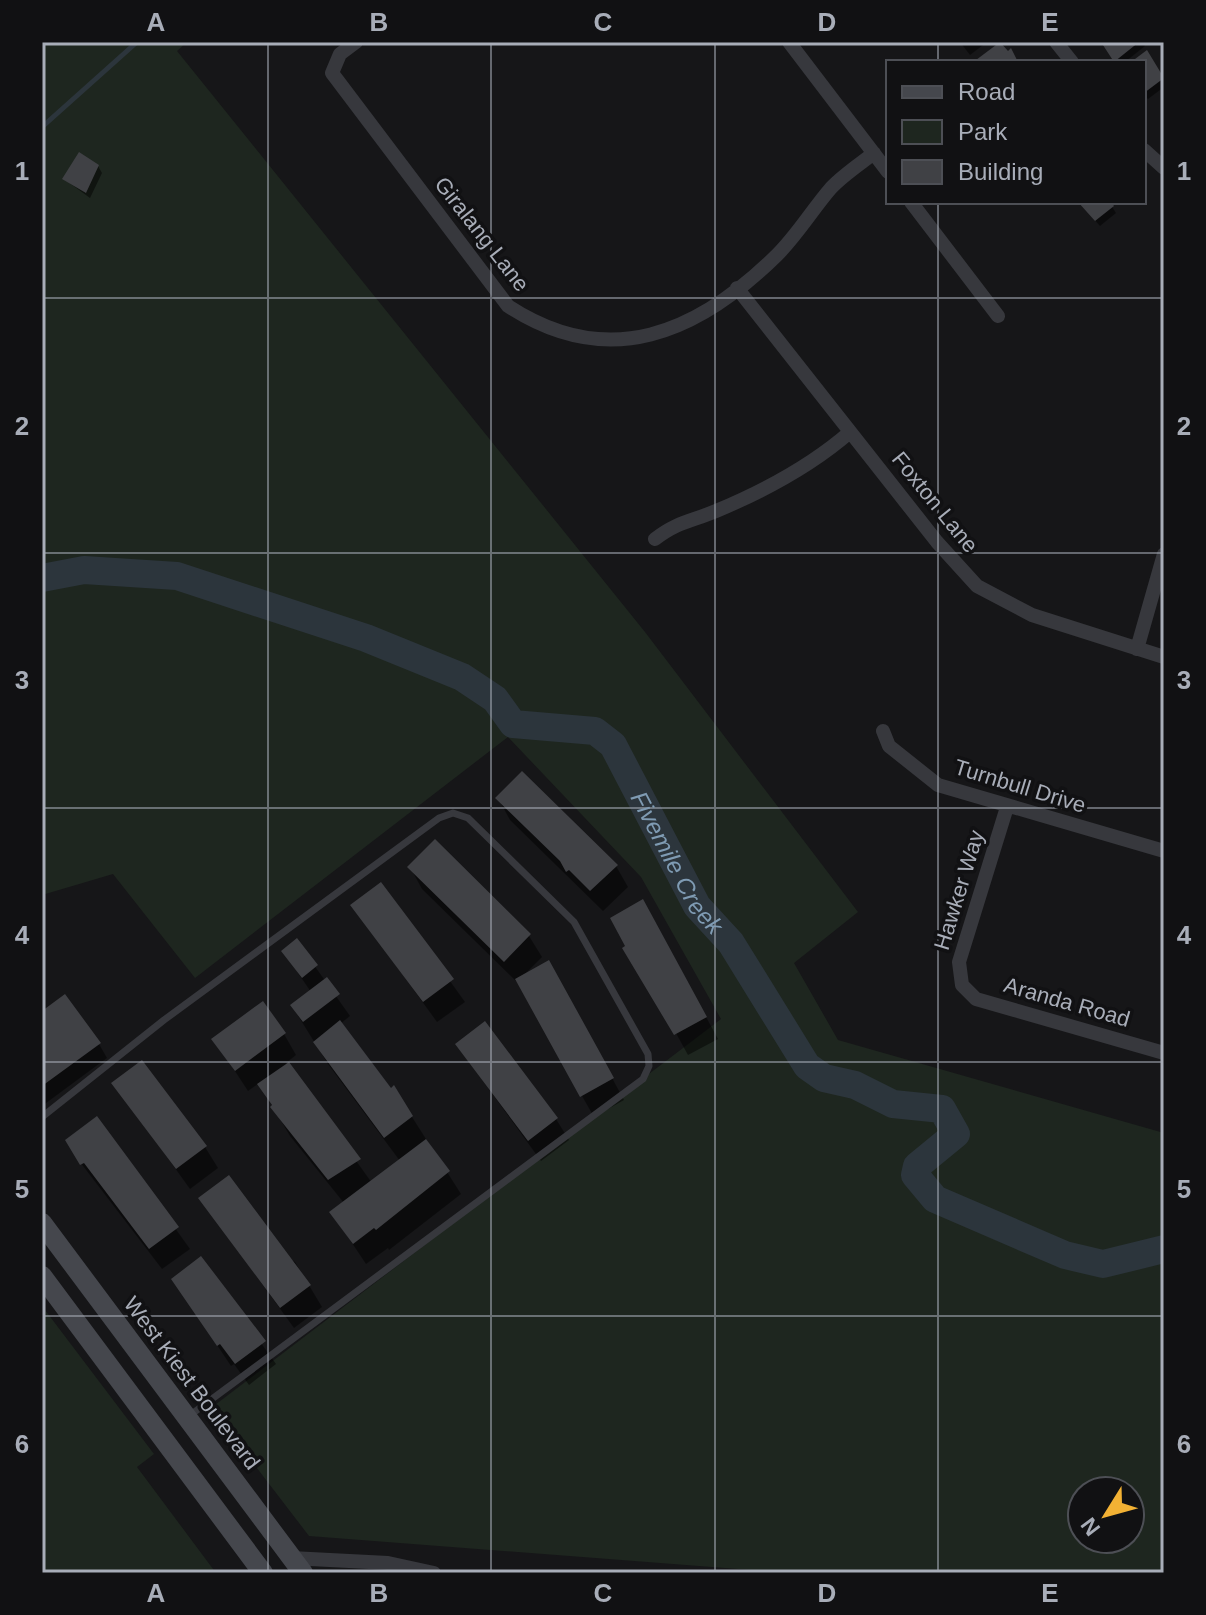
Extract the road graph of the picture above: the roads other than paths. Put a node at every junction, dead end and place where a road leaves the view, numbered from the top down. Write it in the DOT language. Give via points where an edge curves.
graph roads {
  1 [pos="356,42"];
  2 [pos="789,42"];
  3 [pos="1056,42"];
  4 [pos="1070,60"];
  5 [pos="1146,152"];
  6 [pos="874,153"];
  7 [pos="1164,168"];
  8 [pos="886,169"];
  9 [pos="913,204"];
  10 [pos="737,288"];
  11 [pos="998,316"];
  12 [pos="850,432"];
  13 [pos="655,539"];
  14 [pos="1164,554"];
  15 [pos="1137,649"];
  16 [pos="1164,657"];
  17 [pos="883,731"];
  18 [pos="1007,807"];
  19 [pos="1164,851"];
  20 [pos="962,985"];
  21 [pos="1164,1053"];
  22 [pos="42,1117"];
  23 [pos="42,1223"];
  24 [pos="42,1276"];
  25 [pos="188,1418"];
  26 [pos="297,1565"];
  27 [pos="263,1573"];
  28 [pos="434,1573"];
  1 -- 10 [label="street, Giralang Lane" via="340,54 332,73 508,306 524,317 577,337 634,339 690,322"];
  2 -- 6 [label="street"];
  3 -- 4 [label="street"];
  5 -- 7 [label="street"];
  6 -- 8 [label="street"];
  6 -- 10 [label="street, Giralang Lane" via="831,188 783,248"];
  9 -- 11 [label="street"];
  10 -- 12 [label="street, Foxton Lane"];
  12 -- 13 [label="street" via="792,474 714,512 678,522"];
  12 -- 15 [label="street, Foxton Lane" via="977,586 1032,615"];
  14 -- 15 [label="street"];
  15 -- 16 [label="street, Foxton Lane"];
  17 -- 18 [label="street, Turnbull Drive" via="889,746 938,785"];
  18 -- 19 [label="street, Turnbull Drive"];
  18 -- 20 [label="street, Hawker Way" via="959,962"];
  20 -- 21 [label="street, Aranda Road" via="976,999"];
  22 -- 25 [label="lane" via="285,930 453,813 468,818 574,922 648,1054 643,1079"];
  23 -- 25 [label="main road, West Kiest Boulevard"];
  24 -- 27 [label="main road"];
  25 -- 26 [label="main road, West Kiest Boulevard"];
  26 -- 28 [label="street" via="388,1563"];
}
